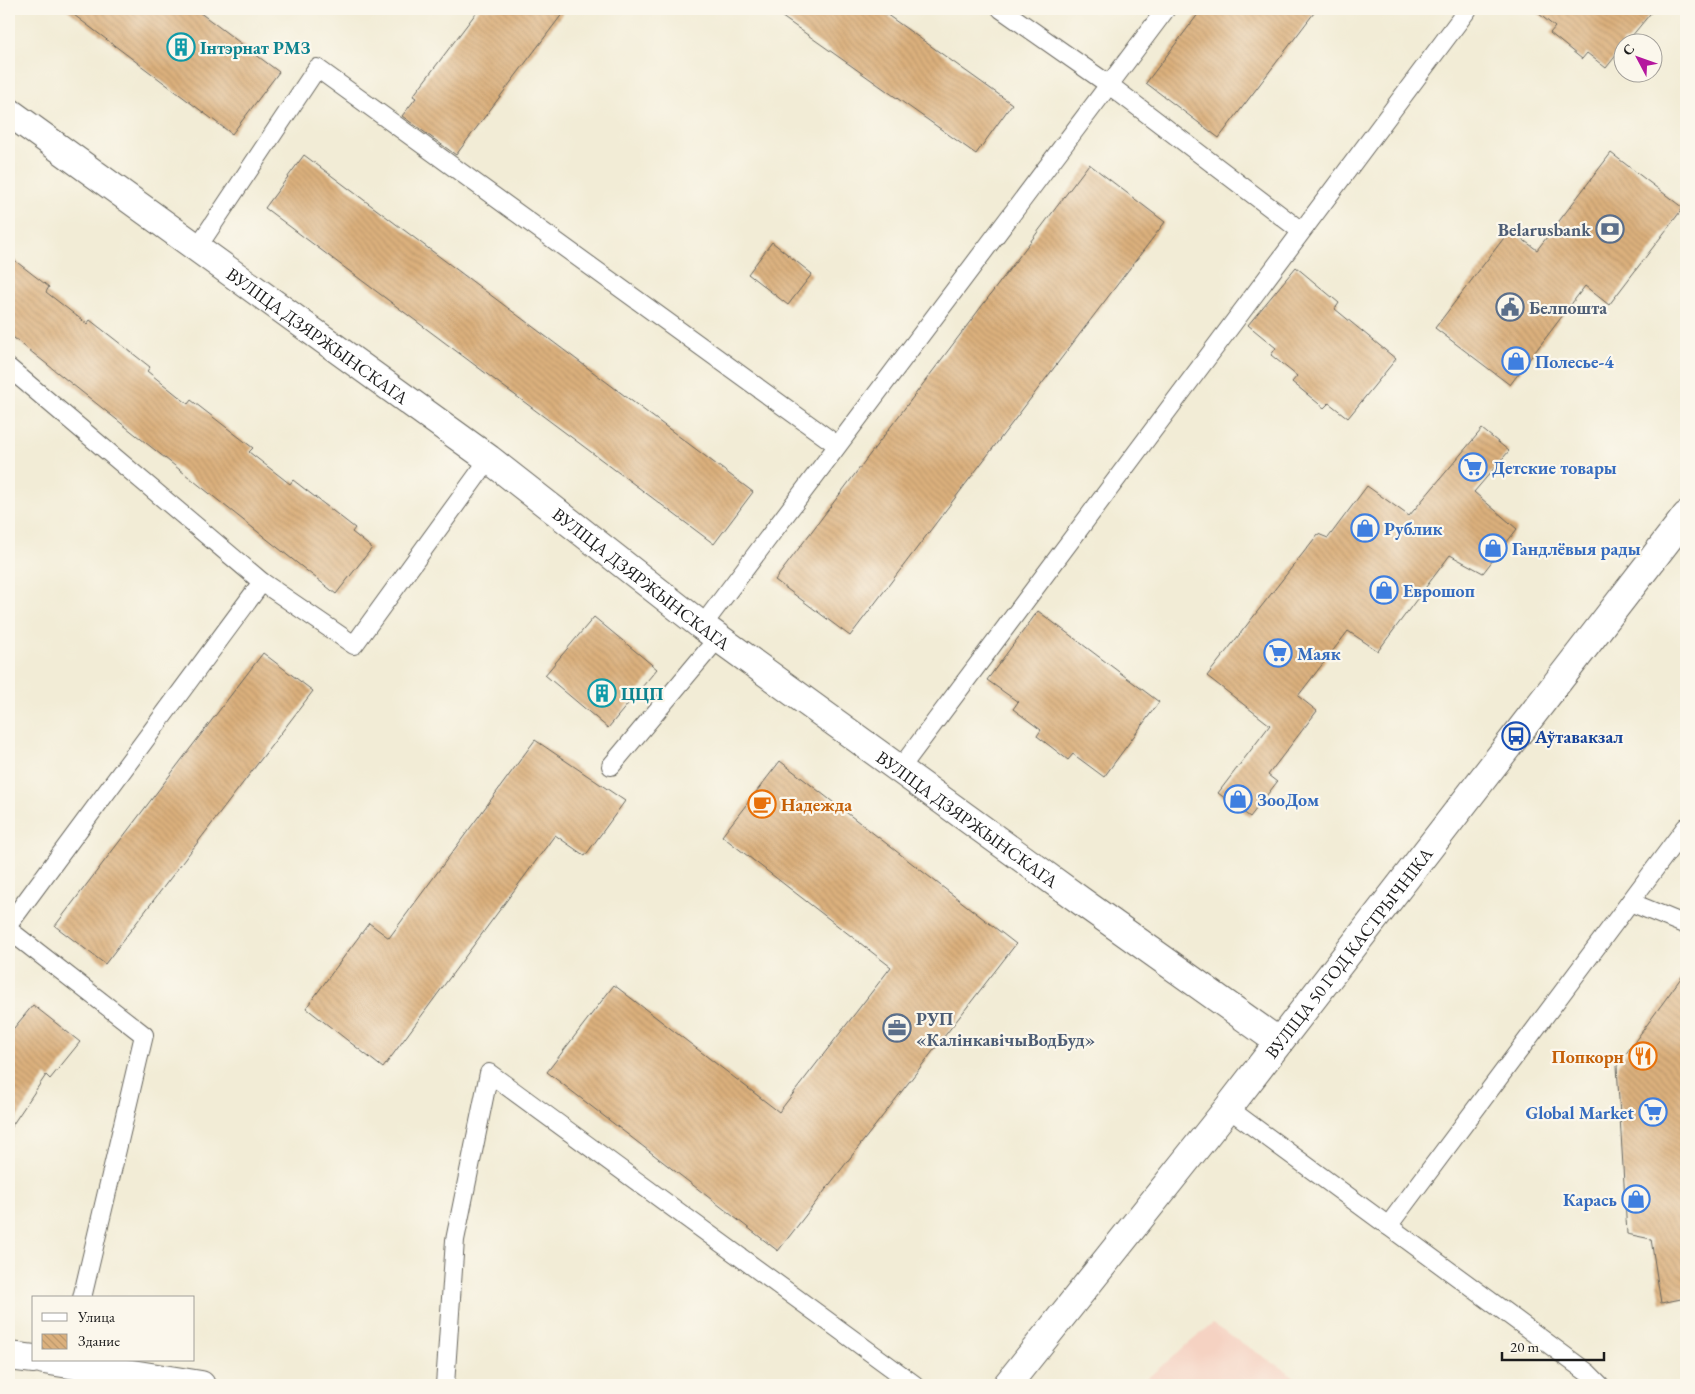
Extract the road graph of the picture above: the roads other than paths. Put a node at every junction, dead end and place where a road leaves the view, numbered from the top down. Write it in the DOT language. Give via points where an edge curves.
graph roads {
  1 [pos="1001,9"];
  2 [pos="1166,9"];
  3 [pos="1468,9"];
  4 [pos="1108,84"];
  5 [pos="9,112"];
  6 [pos="1301,231"];
  7 [pos="197,248"];
  8 [pos="9,368"];
  9 [pos="837,445"];
  10 [pos="489,459"];
  11 [pos="1686,516"];
  12 [pos="262,582"];
  13 [pos="710,632"];
  14 [pos="611,766"];
  15 [pos="899,770"];
  16 [pos="1686,827"];
  17 [pos="1630,902"];
  18 [pos="9,924"];
  19 [pos="1686,925"];
  20 [pos="9,930"];
  21 [pos="1279,1042"];
  22 [pos="1228,1108"];
  23 [pos="1388,1226"];
  24 [pos="82,1296"];
  25 [pos="9,1356"];
  26 [pos="32,1359"];
  27 [pos="66,1362"];
  28 [pos="201,1385"];
  29 [pos="445,1385"];
  30 [pos="915,1385"];
  31 [pos="1007,1385"];
  32 [pos="1600,1385"];
  1 -- 4 [label="lane"];
  2 -- 4 [label="lane"];
  3 -- 6 [label="lane"];
  4 -- 6 [label="lane"];
  4 -- 9 [label="lane"];
  5 -- 7 [label="street, ВУЛІЦА ДЗЯРЖЫНСКАГА"];
  6 -- 15 [label="lane"];
  7 -- 9 [label="lane" via="317,68"];
  7 -- 10 [label="street, ВУЛІЦА ДЗЯРЖЫНСКАГА"];
  8 -- 12 [label="lane"];
  9 -- 13 [label="lane"];
  10 -- 12 [label="lane" via="354,645"];
  10 -- 13 [label="street, ВУЛІЦА ДЗЯРЖЫНСКАГА"];
  11 -- 21 [label="street, ВУЛІЦА 50 ГОД КАСТРЫЧНІКА"];
  12 -- 18 [label="lane"];
  13 -- 14 [label="lane"];
  13 -- 15 [label="street, ВУЛІЦА ДЗЯРЖЫНСКАГА"];
  15 -- 21 [label="street, ВУЛІЦА ДЗЯРЖЫНСКАГА"];
  16 -- 17 [label="lane"];
  17 -- 19 [label="lane"];
  17 -- 23 [label="lane"];
  20 -- 24 [label="lane" via="144,1035"];
  21 -- 22 [label="street, ВУЛІЦА 50 ГОД КАСТРЫЧНІКА"];
  22 -- 23 [label="lane"];
  22 -- 31 [label="street, ВУЛІЦА 50 ГОД КАСТРЫЧНІКА"];
  23 -- 32 [label="lane" via="1588,1372"];
  25 -- 26 [label="street"];
  27 -- 28 [label="street"];
  29 -- 30 [label="lane" via="455,1240 489,1073"];
}
